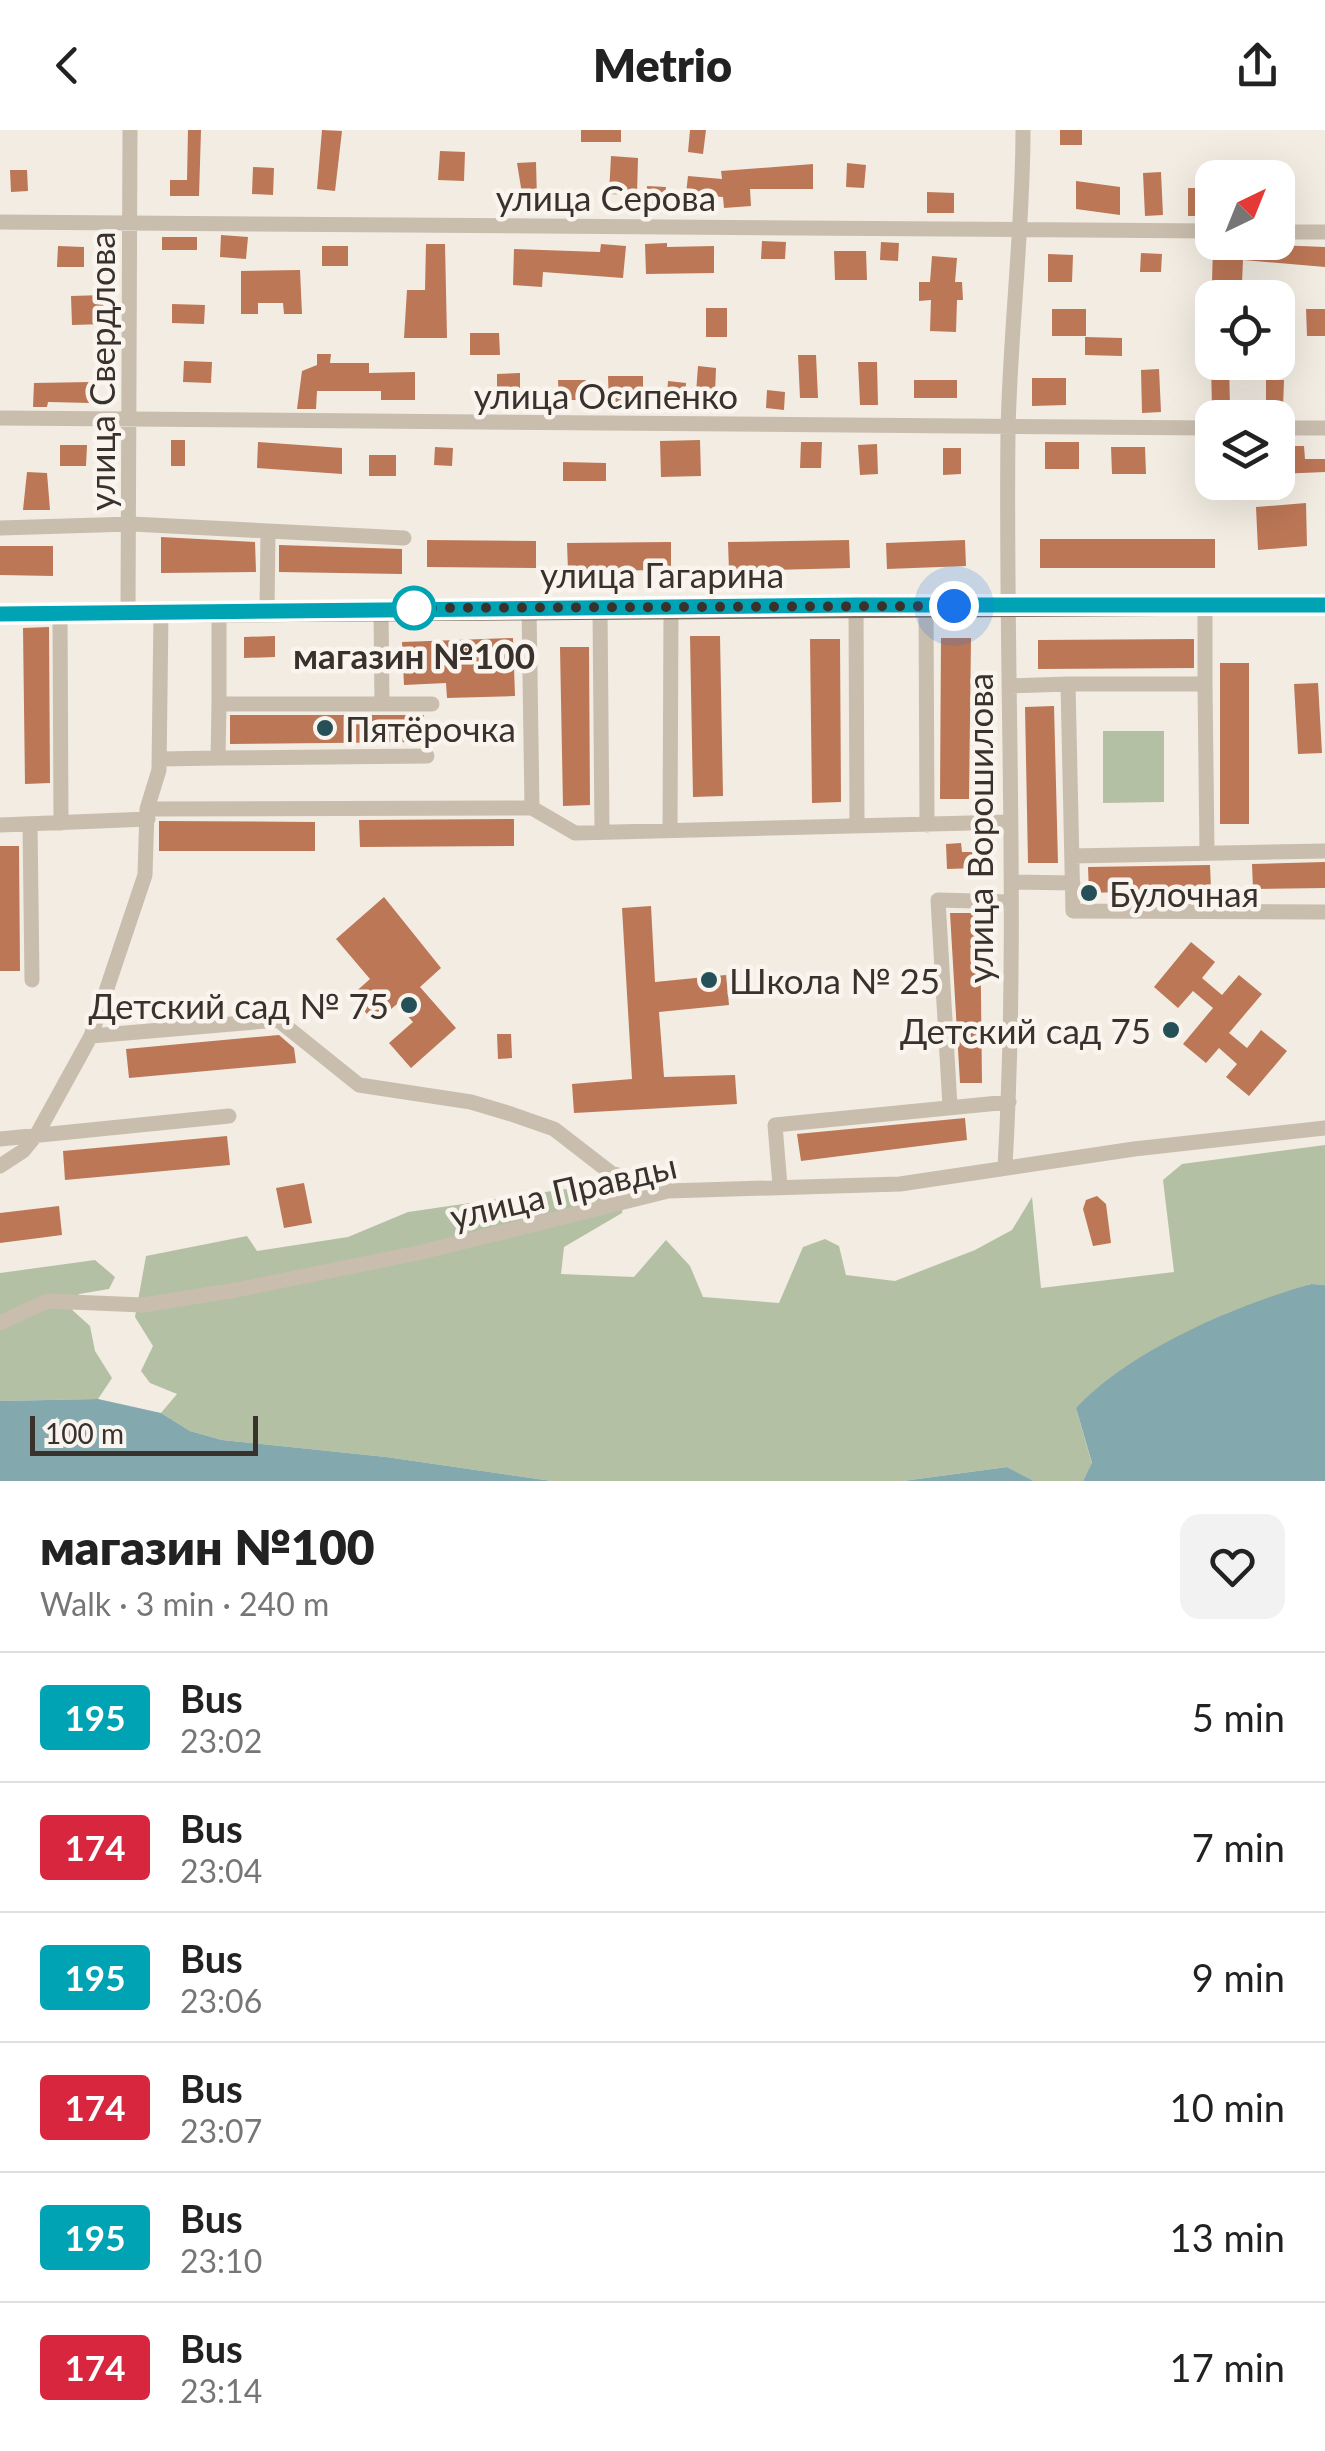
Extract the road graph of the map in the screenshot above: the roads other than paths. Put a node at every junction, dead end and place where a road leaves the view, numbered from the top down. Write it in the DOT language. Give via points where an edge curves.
graph roads {
  1 [pos="130,130"];
  2 [pos="1023,130"];
  3 [pos="130,220"];
  4 [pos="0,222"];
  5 [pos="1023,230"];
  6 [pos="1195,231"];
  7 [pos="1295,232"];
  8 [pos="1325,232"];
  9 [pos="0,418"];
  10 [pos="127,419"];
  11 [pos="1008,428"];
  12 [pos="1195,428"];
  13 [pos="1295,428"];
  14 [pos="1325,428"];
  15 [pos="132,524"];
  16 [pos="0,528"];
  17 [pos="268,532"];
  18 [pos="404,538"];
  19 [pos="856,605"];
  20 [pos="926,605"];
  21 [pos="1325,605"];
  22 [pos="1009,606"];
  23 [pos="1205,606"];
  24 [pos="381,608"];
  25 [pos="529,608"];
  26 [pos="671,608"];
  27 [pos="600,609"];
  28 [pos="267,610"];
  29 [pos="219,611"];
  30 [pos="128,612"];
  31 [pos="162,612"];
  32 [pos="60,613"];
  33 [pos="0,614"];
  34 [pos="1068,684"];
  35 [pos="1205,684"];
  36 [pos="1009,686"];
  37 [pos="219,704"];
  38 [pos="382,704"];
  39 [pos="432,704"];
  40 [pos="427,756"];
  41 [pos="218,758"];
  42 [pos="160,759"];
  43 [pos="532,808"];
  44 [pos="147,814"];
  45 [pos="1010,822"];
  46 [pos="30,824"];
  47 [pos="61,824"];
  48 [pos="0,825"];
  49 [pos="928,825"];
  50 [pos="857,826"];
  51 [pos="670,830"];
  52 [pos="602,832"];
  53 [pos="1325,850"];
  54 [pos="1206,853"];
  55 [pos="1072,856"];
  56 [pos="1011,882"];
  57 [pos="1073,884"];
  58 [pos="1010,902"];
  59 [pos="1325,912"];
  60 [pos="32,980"];
  61 [pos="91,1036"];
  62 [pos="1008,1102"];
  63 [pos="950,1106"];
  64 [pos="229,1116"];
  65 [pos="1325,1128"];
  66 [pos="37,1134"];
  67 [pos="0,1139"];
  68 [pos="0,1166"];
  69 [pos="1004,1166"];
  70 [pos="780,1186"];
  71 [pos="668,1192"];
  72 [pos="0,1323"];
  1 -- 3 [label="street, улица Свердлова"];
  2 -- 5 [label="street, улица Ворошилова"];
  3 -- 4 [label="street, улица Серова"];
  3 -- 5 [label="street, улица Серова"];
  3 -- 10 [label="street, улица Свердлова"];
  5 -- 6 [label="street, улица Серова"];
  5 -- 11 [label="street, улица Ворошилова"];
  7 -- 8 [label="street"];
  9 -- 10 [label="street, улица Осипенко"];
  10 -- 11 [label="street, улица Осипенко"];
  10 -- 15 [label="street, улица Свердлова"];
  11 -- 12 [label="street, улица Осипенко"];
  11 -- 22 [label="street, улица Ворошилова"];
  13 -- 14 [label="street"];
  15 -- 16 [label="street"];
  15 -- 17 [label="street"];
  15 -- 30 [label="street, улица Свердлова"];
  17 -- 18 [label="street"];
  17 -- 28 [label="street"];
  19 -- 20 [label="main road, улица Гагарина"];
  19 -- 26 [label="main road, улица Гагарина"];
  19 -- 50 [label="street"];
  20 -- 22 [label="main road, улица Гагарина"];
  20 -- 49 [label="street"];
  21 -- 23 [label="main road, улица Гагарина"];
  22 -- 23 [label="main road, улица Гагарина"];
  22 -- 36 [label="street, улица Ворошилова"];
  23 -- 35 [label="street"];
  24 -- 25 [label="main road, улица Гагарина"];
  24 -- 28 [label="main road, улица Гагарина"];
  24 -- 38 [label="street"];
  25 -- 27 [label="main road, улица Гагарина"];
  25 -- 43 [label="street"];
  26 -- 27 [label="main road, улица Гагарина"];
  26 -- 51 [label="street"];
  27 -- 52 [label="street"];
  28 -- 29 [label="main road, улица Гагарина"];
  29 -- 31 [label="main road, улица Гагарина"];
  29 -- 37 [label="street"];
  30 -- 31 [label="main road, улица Гагарина"];
  30 -- 32 [label="main road, улица Гагарина"];
  31 -- 42 [label="street"];
  32 -- 33 [label="main road, улица Гагарина"];
  32 -- 47 [label="street"];
  34 -- 35 [label="street"];
  34 -- 36 [label="street"];
  34 -- 55 [label="street"];
  35 -- 54 [label="street"];
  36 -- 45 [label="street, улица Ворошилова"];
  37 -- 38 [label="street"];
  37 -- 41 [label="street"];
  38 -- 39 [label="street"];
  40 -- 41 [label="street"];
  41 -- 42 [label="street"];
  42 -- 44 [label="street"];
  43 -- 44 [label="street"];
  43 -- 52 [label="street" via="575,833"];
  44 -- 47 [label="street"];
  44 -- 61 [label="street" via="144,874"];
  45 -- 49 [label="street"];
  45 -- 56 [label="street, улица Ворошилова"];
  46 -- 47 [label="street"];
  46 -- 48 [label="street"];
  46 -- 60 [label="street"];
  49 -- 50 [label="street"];
  50 -- 51 [label="street"];
  51 -- 52 [label="street"];
  53 -- 54 [label="street"];
  54 -- 55 [label="street"];
  55 -- 57 [label="street"];
  56 -- 57 [label="street"];
  56 -- 58 [label="street, улица Ворошилова"];
  57 -- 59 [label="street" via="1073,910"];
  58 -- 62 [label="street, улица Ворошилова"];
  58 -- 63 [label="street" via="938,900"];
  61 -- 66 [label="street"];
  61 -- 71 [label="street" via="278,1020 359,1086 511,1114 554,1129 611,1173"];
  62 -- 63 [label="street"];
  62 -- 69 [label="street, улица Ворошилова"];
  63 -- 70 [label="street" via="775,1126"];
  64 -- 66 [label="street"];
  65 -- 69 [label="street, улица Правды" via="1075,1164"];
  66 -- 67 [label="street"];
  66 -- 68 [label="street"];
  69 -- 70 [label="street, улица Правды" via="900,1184"];
  70 -- 71 [label="street, улица Правды"];
  71 -- 72 [label="street, улица Правды" via="236,1290 143,1306 47,1300"];
}
